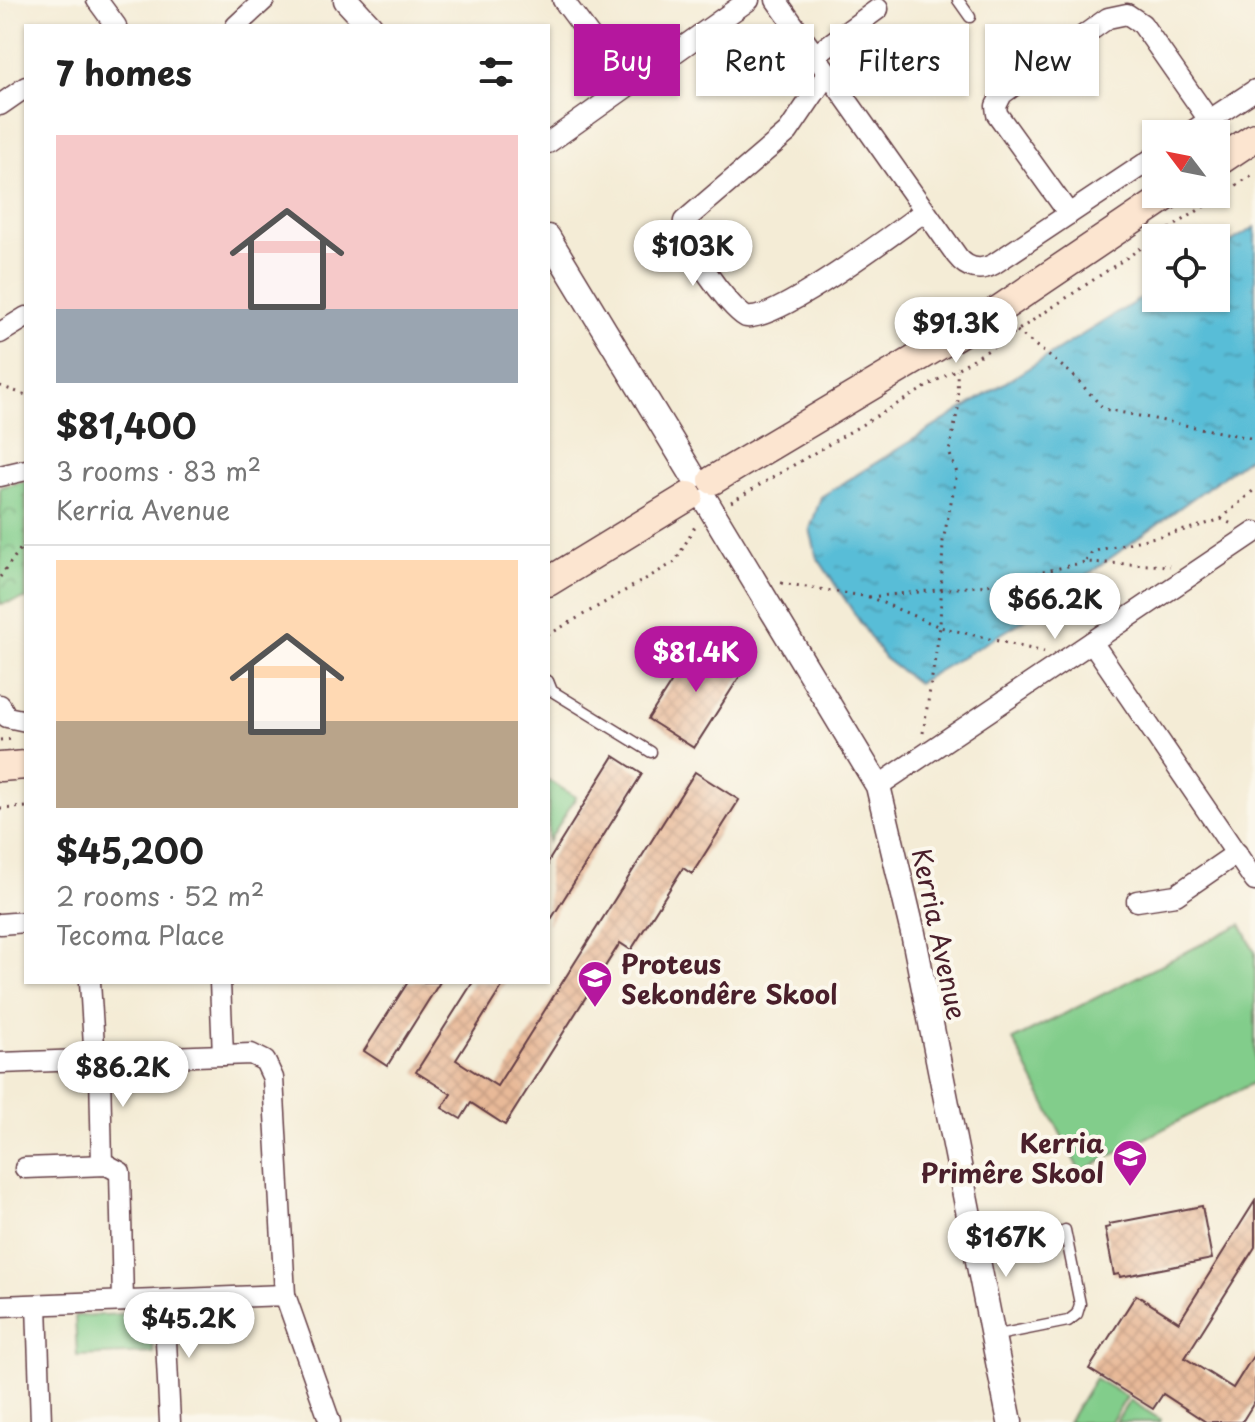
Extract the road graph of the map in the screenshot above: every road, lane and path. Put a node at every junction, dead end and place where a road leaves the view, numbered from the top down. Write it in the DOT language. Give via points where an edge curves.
graph roads {
  1 [pos="97,0"];
  2 [pos="264,0"];
  3 [pos="346,0"];
  4 [pos="563,0"];
  5 [pos="749,0"];
  6 [pos="776,0"];
  7 [pos="958,0"];
  8 [pos="878,9"];
  9 [pos="970,17"];
  10 [pos="113,24"];
  11 [pos="238,24"];
  12 [pos="368,24"];
  13 [pos="581,24"];
  14 [pos="680,49"];
  15 [pos="815,55"];
  16 [pos="828,73"];
  17 [pos="24,88"];
  18 [pos="1255,90"];
  19 [pos="613,96"];
  20 [pos="0,105"];
  21 [pos="1209,120"];
  22 [pos="1255,137"];
  23 [pos="550,142"];
  24 [pos="1230,154"];
  25 [pos="1142,165"];
  26 [pos="1255,173"];
  27 [pos="1149,208"];
  28 [pos="925,211"];
  29 [pos="1069,214"];
  30 [pos="1177,224"];
  31 [pos="550,240"];
  32 [pos="1142,247"];
  33 [pos="1000,309"];
  34 [pos="24,318"];
  35 [pos="1017,331"];
  36 [pos="0,333"];
  37 [pos="957,370"];
  38 [pos="0,386"];
  39 [pos="24,394"];
  40 [pos="1255,439"];
  41 [pos="24,470"];
  42 [pos="0,476"];
  43 [pos="1255,489"];
  44 [pos="703,493"];
  45 [pos="1221,519"];
  46 [pos="1255,532"];
  47 [pos="24,544"];
  48 [pos="1085,562"];
  49 [pos="0,577"];
  50 [pos="1189,577"];
  51 [pos="550,581"];
  52 [pos="939,589"];
  53 [pos="764,595"];
  54 [pos="869,597"];
  55 [pos="940,627"];
  56 [pos="550,634"];
  57 [pos="1092,642"];
  58 [pos="1066,660"];
  59 [pos="550,686"];
  60 [pos="0,705"];
  61 [pos="24,721"];
  62 [pos="930,751"];
  63 [pos="651,752"];
  64 [pos="24,765"];
  65 [pos="0,767"];
  66 [pos="878,786"];
  67 [pos="24,807"];
  68 [pos="0,809"];
  69 [pos="1237,853"];
  70 [pos="1255,881"];
  71 [pos="1137,901"];
  72 [pos="24,922"];
  73 [pos="0,924"];
  74 [pos="90,984"];
  75 [pos="220,984"];
  76 [pos="223,1055"];
  77 [pos="97,1060"];
  78 [pos="0,1063"];
  79 [pos="102,1165"];
  80 [pos="25,1168"];
  81 [pos="1065,1230"];
  82 [pos="285,1295"];
  83 [pos="164,1300"];
  84 [pos="123,1301"];
  85 [pos="37,1305"];
  86 [pos="0,1306"];
  87 [pos="993,1336"];
  88 [pos="41,1422"];
  89 [pos="170,1422"];
  90 [pos="330,1422"];
  91 [pos="1010,1422"];
  1 -- 10 [label="street"];
  2 -- 11 [label="street"];
  3 -- 12 [label="street"];
  4 -- 13 [label="street"];
  5 -- 14 [label="street"];
  6 -- 15 [label="street"];
  7 -- 9 [label="lane"];
  8 -- 15 [label="street"];
  15 -- 16 [label="street"];
  16 -- 28 [label="street"];
  16 -- 28 [label="street" via="788,132 684,221 686,240 736,310 746,317 761,317"];
  17 -- 20 [label="street"];
  18 -- 21 [label="street"];
  19 -- 23 [label="street"];
  21 -- 29 [label="street" via="1142,24 1127,14 1108,18 1002,94 996,106"];
  22 -- 24 [label="main road"];
  25 -- 29 [label="street"];
  26 -- 30 [label="path"];
  27 -- 33 [label="main road"];
  28 -- 29 [label="street" via="962,262 975,269 994,264"];
  31 -- 44 [label="street, Kerria Avenue"];
  32 -- 35 [label="path"];
  33 -- 35 [label="path"];
  33 -- 44 [label="main road"];
  34 -- 36 [label="street"];
  35 -- 37 [label="path"];
  35 -- 40 [label="path" via="1072,374 1104,409"];
  37 -- 44 [label="path"];
  37 -- 52 [label="path" via="958,409 949,452 957,473"];
  38 -- 39 [label="path"];
  41 -- 42 [label="street"];
  43 -- 45 [label="path"];
  44 -- 51 [label="main road"];
  44 -- 53 [label="street, Kerria Avenue"];
  44 -- 56 [label="path" via="686,548 675,562"];
  45 -- 46 [label="path"];
  45 -- 48 [label="path" via="1092,552"];
  46 -- 50 [label="street"];
  47 -- 49 [label="path"];
  48 -- 50 [label="path" via="1173,566"];
  48 -- 52 [label="path" via="987,585"];
  50 -- 57 [label="street"];
  52 -- 54 [label="path"];
  52 -- 55 [label="path"];
  53 -- 54 [label="path" via="778,582"];
  53 -- 66 [label="street, Kerria Avenue"];
  54 -- 55 [label="path"];
  55 -- 58 [label="path"];
  55 -- 62 [label="path" via="922,731"];
  57 -- 58 [label="street"];
  57 -- 69 [label="street"];
  58 -- 62 [label="street"];
  59 -- 63 [label="lane"];
  60 -- 61 [label="street" via="7,717"];
  62 -- 66 [label="street"];
  64 -- 65 [label="main road"];
  66 -- 87 [label="street, Kerria Avenue" via="916,948"];
  67 -- 68 [label="path"];
  69 -- 70 [label="street"];
  69 -- 71 [label="street" via="1176,895"];
  72 -- 73 [label="street"];
  74 -- 77 [label="street"];
  75 -- 76 [label="street"];
  76 -- 77 [label="street"];
  76 -- 82 [label="street" via="251,1054 265,1061 271,1072"];
  77 -- 78 [label="street"];
  77 -- 79 [label="street"];
  79 -- 80 [label="street"];
  79 -- 84 [label="street" via="117,1168 122,1177"];
  81 -- 87 [label="lane" via="1080,1304 1077,1314 1068,1321"];
  82 -- 83 [label="street"];
  82 -- 90 [label="street"];
  83 -- 84 [label="street"];
  83 -- 89 [label="street"];
  84 -- 85 [label="street"];
  85 -- 86 [label="street"];
  85 -- 88 [label="street"];
  87 -- 91 [label="street, Kerria Avenue"];
}
